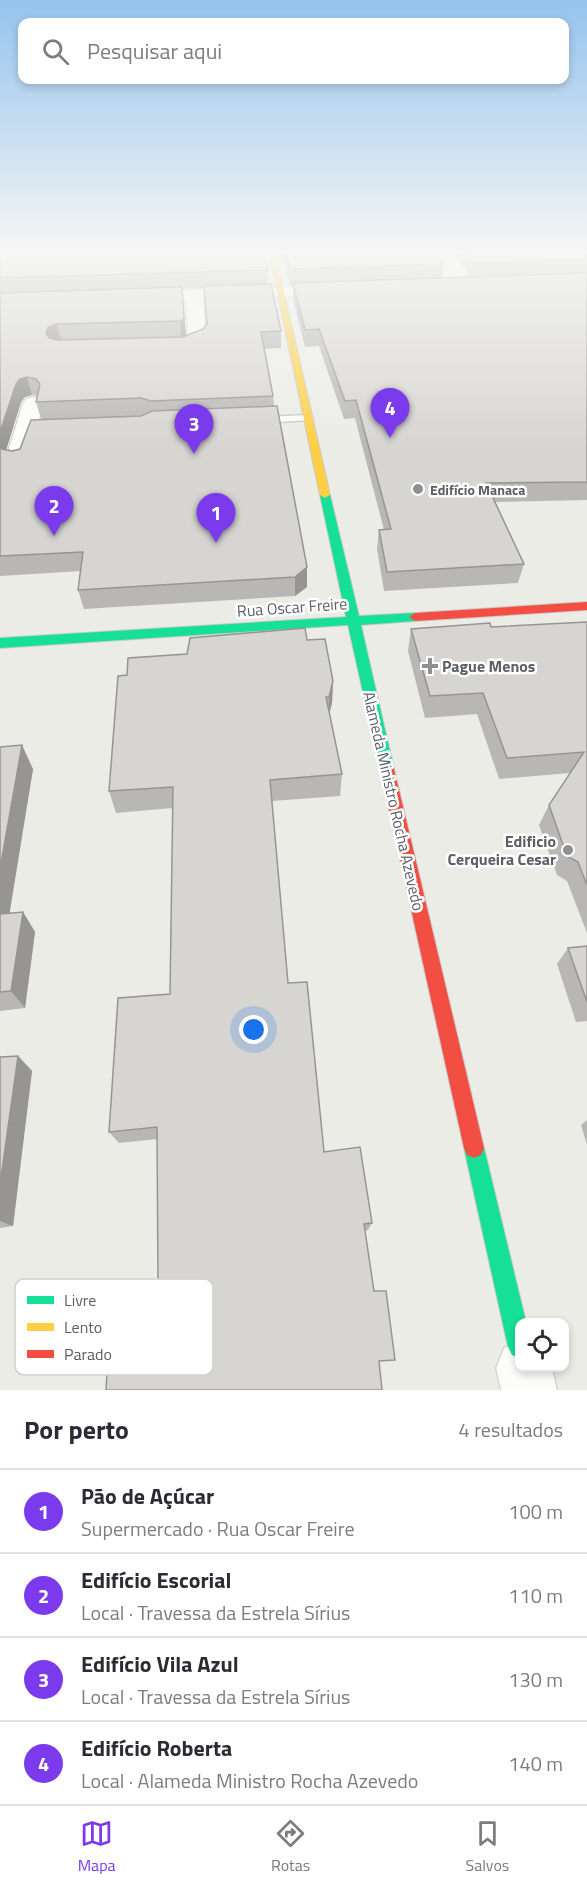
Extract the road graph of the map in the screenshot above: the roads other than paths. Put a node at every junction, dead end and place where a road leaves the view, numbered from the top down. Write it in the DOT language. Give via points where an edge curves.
graph roads {
  1 [pos="196,318"];
  2 [pos="286,318"];
  3 [pos="140,347"];
  4 [pos="33,403"];
  5 [pos="308,418"];
  6 [pos="247,421"];
  7 [pos="49,429"];
  8 [pos="26,430"];
  9 [pos="17,461"];
  10 [pos="587,606"];
  11 [pos="353,620"];
  12 [pos="0,643"];
  13 [pos="515,1329"];
  14 [pos="525,1372"];
  15 [pos="529,1390"];
  1 -- 3 [label="street" via="197,340 185,346"];
  2 -- 5 [label="street, Alameda Ministro Rocha Azevedo"];
  4 -- 8 [label="street"];
  5 -- 6 [label="lane"];
  5 -- 11 [label="street, Alameda Ministro Rocha Azevedo"];
  7 -- 8 [label="street"];
  8 -- 9 [label="street"];
  10 -- 11 [label="street, Rua Oscar Freire"];
  11 -- 12 [label="street, Rua Oscar Freire"];
  11 -- 13 [label="street, Alameda Ministro Rocha Azevedo"];
  14 -- 15 [label="street"];
}
